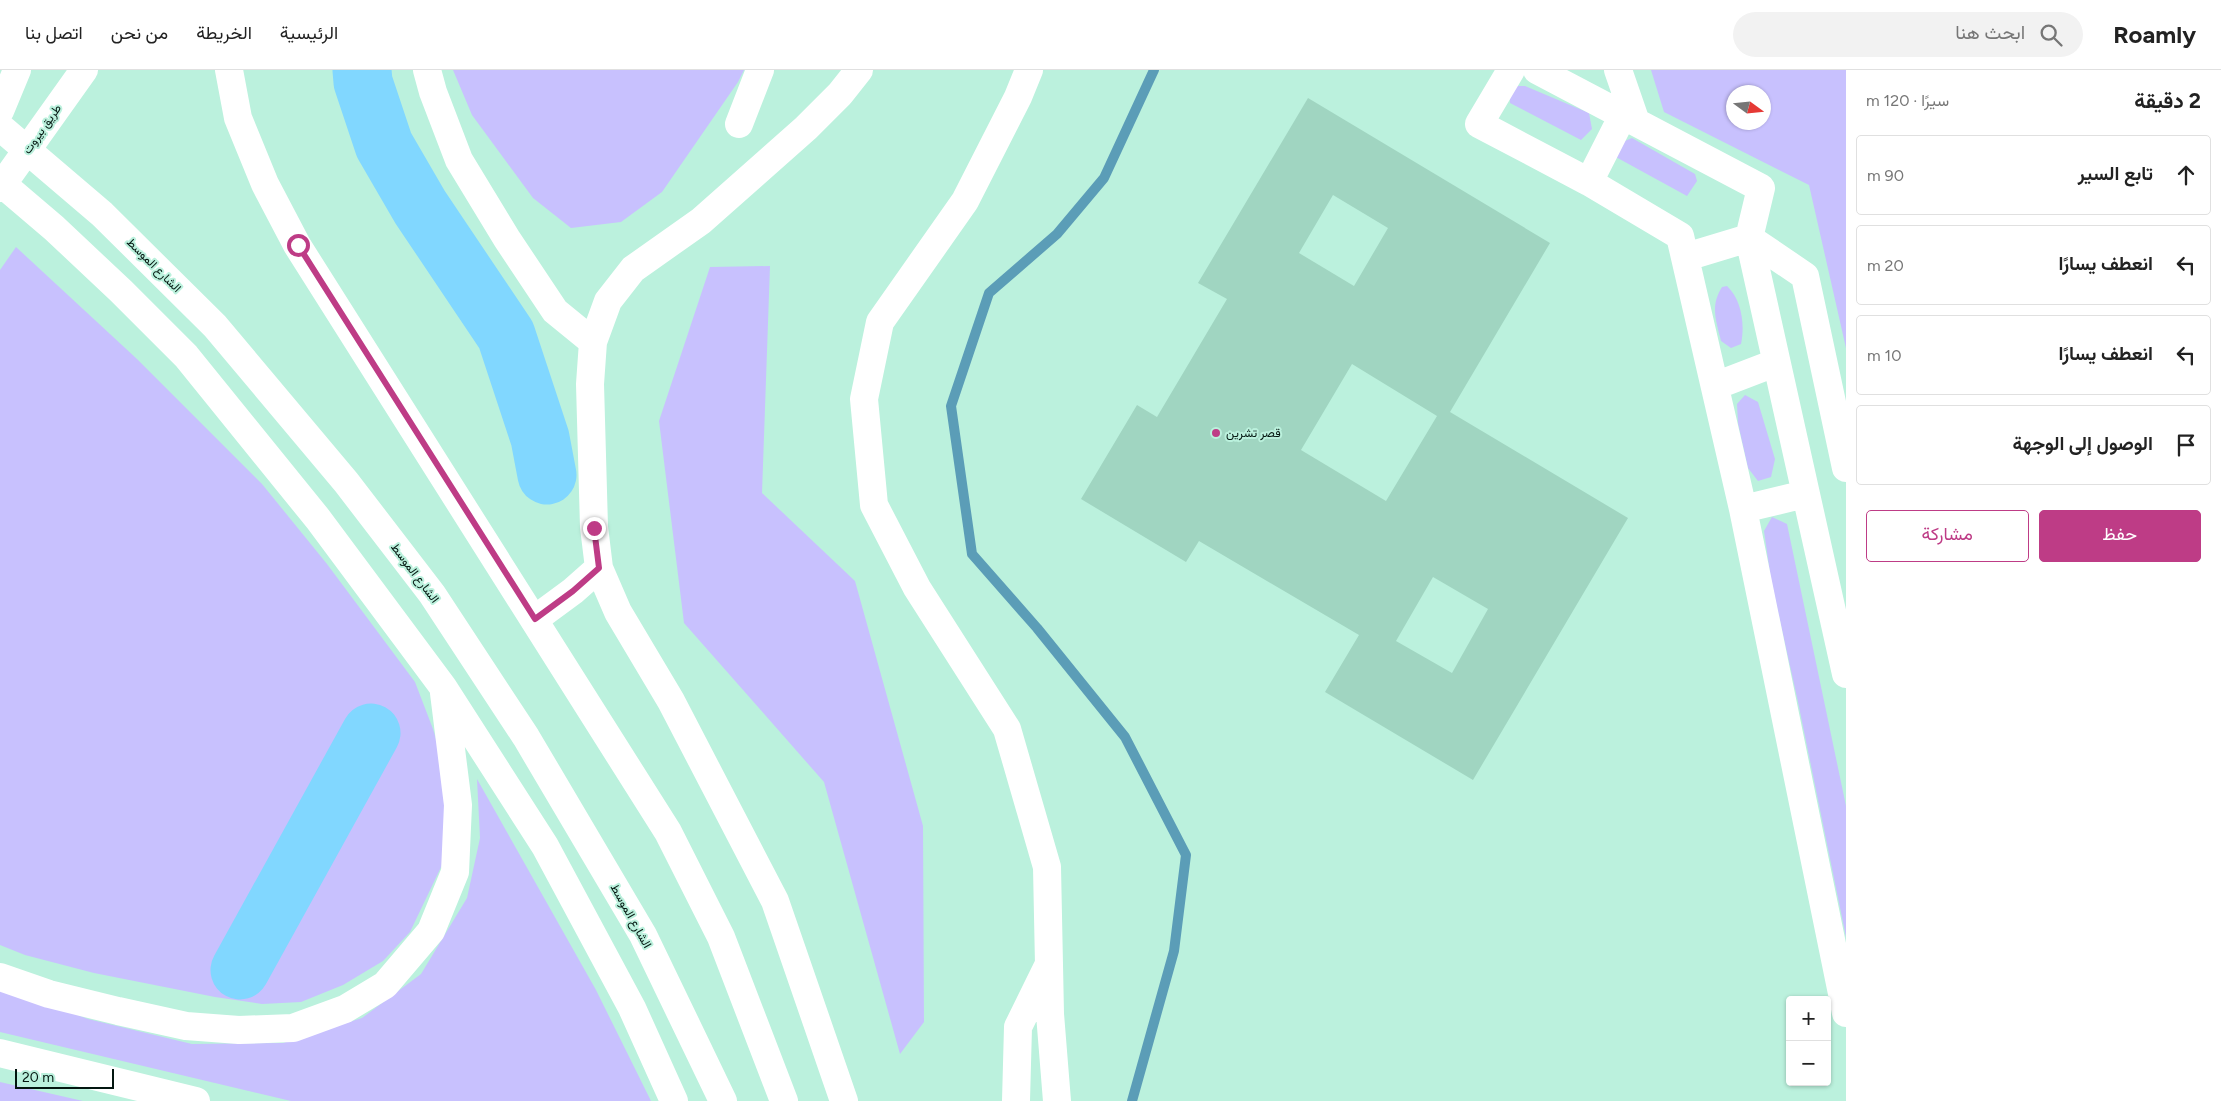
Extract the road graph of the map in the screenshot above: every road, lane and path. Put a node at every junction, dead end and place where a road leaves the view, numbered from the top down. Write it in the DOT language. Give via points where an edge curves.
graph roads {
  1 [pos="17,70"];
  2 [pos="84,70"];
  3 [pos="229,70"];
  4 [pos="427,70"];
  5 [pos="760,70"];
  6 [pos="858,70"];
  7 [pos="1030,70"];
  8 [pos="1511,70"];
  9 [pos="1537,70"];
  10 [pos="1618,70"];
  11 [pos="0,111"];
  12 [pos="1629,118"];
  13 [pos="739,124"];
  14 [pos="0,126"];
  15 [pos="0,182"];
  16 [pos="1590,182"];
  17 [pos="0,188"];
  18 [pos="1749,238"];
  19 [pos="1686,257"];
  20 [pos="593,342"];
  21 [pos="1775,363"];
  22 [pos="1715,386"];
  23 [pos="1846,468"];
  24 [pos="1805,494"];
  25 [pos="1742,509"];
  26 [pos="599,568"];
  27 [pos="535,619"];
  28 [pos="1846,674"];
  29 [pos="443,687"];
  30 [pos="1050,962"];
  31 [pos="0,977"];
  32 [pos="1846,1013"];
  33 [pos="0,1053"];
  34 [pos="196,1101"];
  35 [pos="674,1101"];
  36 [pos="723,1101"];
  37 [pos="784,1101"];
  38 [pos="844,1101"];
  39 [pos="1016,1101"];
  40 [pos="1057,1101"];
  1 -- 11 [label="main road"];
  2 -- 17 [label="main road, طريق بيروت"];
  3 -- 27 [label="main road" via="238,118 264,184 298,245"];
  4 -- 20 [label="main road" via="459,160 555,310"];
  5 -- 13 [label="main road"];
  6 -- 20 [label="main road" via="840,94 806,128 708,215 633,269 608,301"];
  7 -- 30 [label="main road" via="965,201 880,322 864,399 874,505 917,588 1007,729 1047,867"];
  8 -- 16 [label="main road" via="1479,124"];
  9 -- 12 [label="main road"];
  10 -- 12 [label="main road"];
  12 -- 16 [label="main road"];
  12 -- 18 [label="main road" via="1760,188"];
  14 -- 36 [label="main road, الشارع الموسط" via="102,214 215,326 346,482 432,594 521,730 643,935"];
  15 -- 29 [label="main road" via="121,290 186,356 318,519"];
  16 -- 19 [label="main road" via="1680,236"];
  18 -- 19 [label="main road"];
  18 -- 21 [label="main road"];
  18 -- 23 [label="main road" via="1805,276"];
  19 -- 22 [label="main road"];
  20 -- 26 [label="main road" via="590,394 594,528"];
  21 -- 22 [label="main road"];
  21 -- 24 [label="main road"];
  22 -- 25 [label="main road"];
  24 -- 25 [label="main road"];
  24 -- 28 [label="main road"];
  25 -- 32 [label="main road"];
  26 -- 27 [label="main road"];
  26 -- 38 [label="main road" via="618,612 671,701 775,901"];
  27 -- 37 [label="main road" via="668,832 721,937"];
  29 -- 31 [label="main road" via="458,805 455,872 431,931 385,985 345,1009 293,1028 239,1030 186,1026 118,1011 48,994"];
  29 -- 35 [label="main road" via="546,846 632,1008"];
  30 -- 39 [label="main road" via="1018,1027"];
  30 -- 40 [label="main road" via="1050,1014"];
  33 -- 34 [label="main road"];
}
